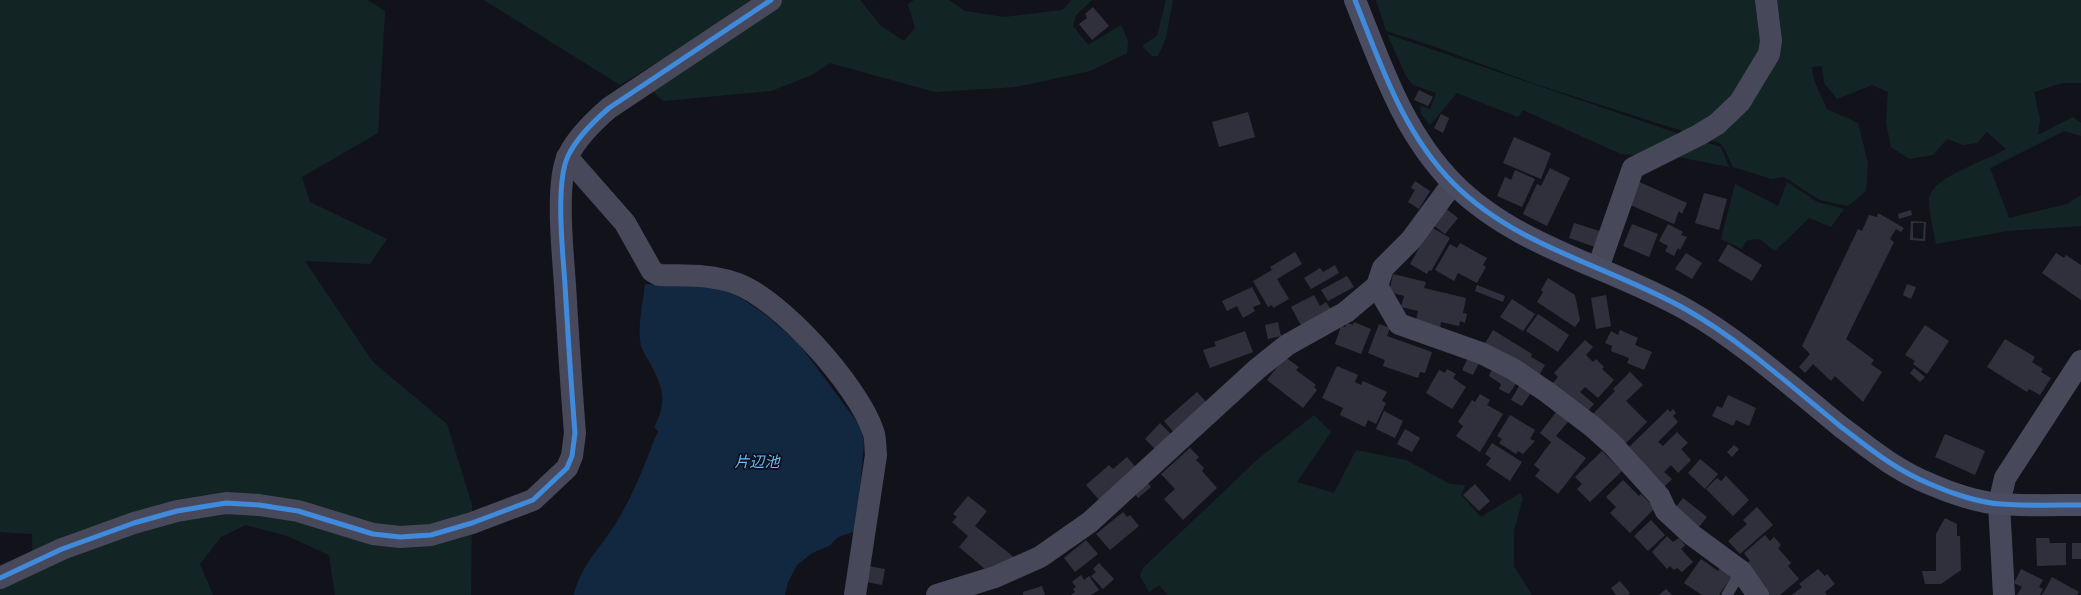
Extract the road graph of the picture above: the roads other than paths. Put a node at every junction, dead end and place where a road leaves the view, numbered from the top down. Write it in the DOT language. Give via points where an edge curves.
graph roads {
  1 [pos="771,0"];
  2 [pos="1355,0"];
  3 [pos="1766,0"];
  4 [pos="567,157"];
  5 [pos="1453,183"];
  6 [pos="1598,268"];
  7 [pos="1377,286"];
  8 [pos="2081,361"];
  9 [pos="1999,504"];
  10 [pos="2081,505"];
  11 [pos="1741,571"];
  12 [pos="0,578"];
  13 [pos="855,595"];
  14 [pos="937,595"];
  15 [pos="1727,595"];
  16 [pos="1758,595"];
  17 [pos="2004,595"];
  1 -- 4 [label="street" via="609,108 596,120"];
  2 -- 5 [label="street" via="1381,66 1412,131"];
  3 -- 6 [label="street" via="1771,41 1769,54 1740,102 1700,136 1633,168"];
  4 -- 12 [label="street" via="563,175 561,233 575,433 572,456 567,468 533,500 431,535 400,537 373,534 298,511 259,505 226,503 177,510 62,549"];
  4 -- 13 [label="street" via="625,223 652,272 660,275 710,276 736,283 758,296 805,334 863,408 874,432 876,455"];
  5 -- 6 [label="street" via="1485,212 1513,229"];
  5 -- 7 [label="street" via="1411,240 1383,268"];
  6 -- 9 [label="street" via="1687,310 1736,343 1874,454 1900,470 1954,494"];
  7 -- 11 [label="street" via="1399,324 1481,353 1513,369 1593,427 1613,445 1659,496 1666,511 1692,535"];
  7 -- 14 [label="street" via="1346,312 1287,345 1257,368 1090,522 1040,557 995,577"];
  8 -- 9 [label="street" via="2005,478"];
  9 -- 10 [label="street"];
  9 -- 17 [label="street"];
  11 -- 15 [label="lane"];
  11 -- 16 [label="street"];
}
